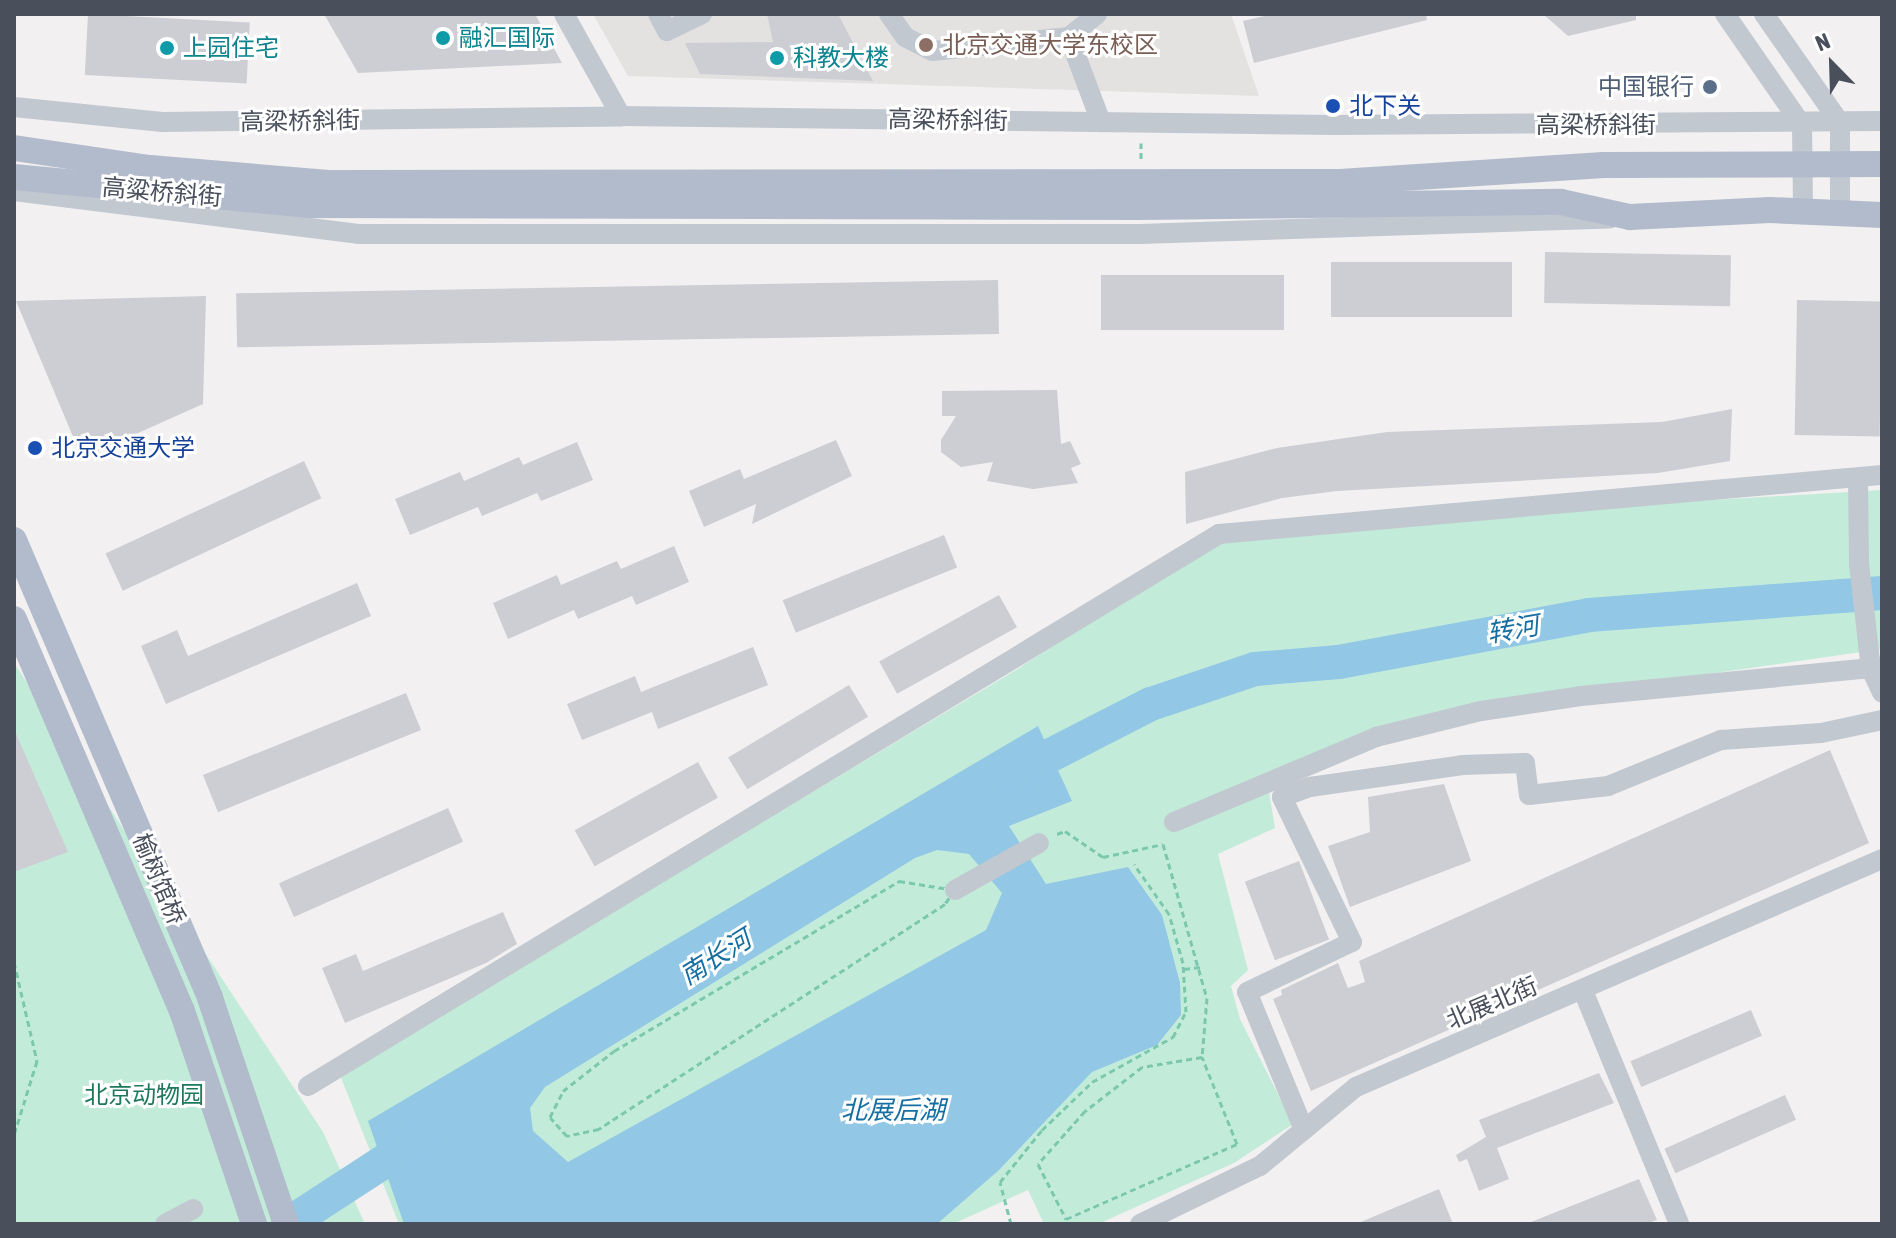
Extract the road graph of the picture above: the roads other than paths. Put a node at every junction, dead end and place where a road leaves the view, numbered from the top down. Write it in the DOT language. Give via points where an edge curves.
graph roads {
  1 [pos="564,14"];
  2 [pos="658,14"];
  3 [pos="702,14"];
  4 [pos="889,14"];
  5 [pos="1097,14"];
  6 [pos="1725,14"];
  7 [pos="1764,14"];
  8 [pos="1069,37"];
  9 [pos="14,107"];
  10 [pos="621,116"];
  11 [pos="1882,121"];
  12 [pos="1101,122"];
  13 [pos="1840,123"];
  14 [pos="1802,125"];
  15 [pos="25,150"];
  16 [pos="1882,164"];
  17 [pos="1840,165"];
  18 [pos="1803,166"];
  19 [pos="14,177"];
  20 [pos="14,191"];
  21 [pos="310,205"];
  22 [pos="1803,210"];
  23 [pos="1840,211"];
  24 [pos="1882,215"];
  25 [pos="1630,217"];
  26 [pos="358,234"];
  27 [pos="1882,475"];
  28 [pos="1858,478"];
  29 [pos="14,540"];
  30 [pos="14,619"];
  31 [pos="1876,668"];
  32 [pos="1882,693"];
  33 [pos="1882,720"];
  34 [pos="1174,822"];
  35 [pos="1039,843"];
  36 [pos="1882,859"];
  37 [pos="955,890"];
  38 [pos="1584,993"];
  39 [pos="308,1086"];
  40 [pos="1304,1130"];
  41 [pos="193,1209"];
  42 [pos="165,1224"];
  43 [pos="254,1224"];
  44 [pos="286,1224"];
  45 [pos="1140,1224"];
  46 [pos="1679,1224"];
  1 -- 10 [label="street"];
  2 -- 3 [label="street" via="667,31"];
  4 -- 8 [label="street" via="905,37 933,51"];
  5 -- 8 [label="street"];
  6 -- 14 [label="street"];
  7 -- 13 [label="street"];
  8 -- 12 [label="street"];
  9 -- 10 [label="street, 高梁桥斜街" via="162,122"];
  10 -- 12 [label="street, 高梁桥斜街"];
  11 -- 13 [label="street, 高梁桥斜街"];
  12 -- 14 [label="street, 高梁桥斜街"];
  13 -- 14 [label="street, 高梁桥斜街"];
  13 -- 17 [label="street"];
  14 -- 18 [label="street"];
  15 -- 18 [label="main road, 高梁桥斜街" via="328,183 1340,182 1603,165"];
  16 -- 17 [label="main road, 高梁桥斜街"];
  17 -- 18 [label="main road, 高梁桥斜街"];
  17 -- 23 [label="street"];
  18 -- 22 [label="street"];
  19 -- 21 [label="main road, 高粱桥斜街"];
  20 -- 26 [label="street"];
  21 -- 25 [label="main road" via="1561,202"];
  21 -- 26 [label="street"];
  22 -- 23 [label="main road"];
  22 -- 25 [label="main road"];
  23 -- 24 [label="main road"];
  25 -- 26 [label="street" via="1140,234"];
  27 -- 28 [label="street"];
  28 -- 31 [label="street" via="1859,564"];
  28 -- 39 [label="street" via="1219,534"];
  29 -- 44 [label="main road, 榆树馆桥" via="210,998"];
  30 -- 43 [label="main road, 榆树馆桥" via="182,1011"];
  31 -- 32 [label="street"];
  31 -- 34 [label="street" via="1818,670 1481,711 1376,737"];
  33 -- 40 [label="street" via="1821,733 1721,740 1608,786 1529,795 1525,763 1310,787 1282,797 1352,942 1247,992"];
  35 -- 37 [label="street"];
  36 -- 38 [label="street, 北展北街"];
  38 -- 40 [label="street, 北展北街" via="1356,1087"];
  38 -- 46 [label="street"];
  40 -- 45 [label="street, 北展北街" via="1260,1166"];
  41 -- 42 [label="street"];
}
